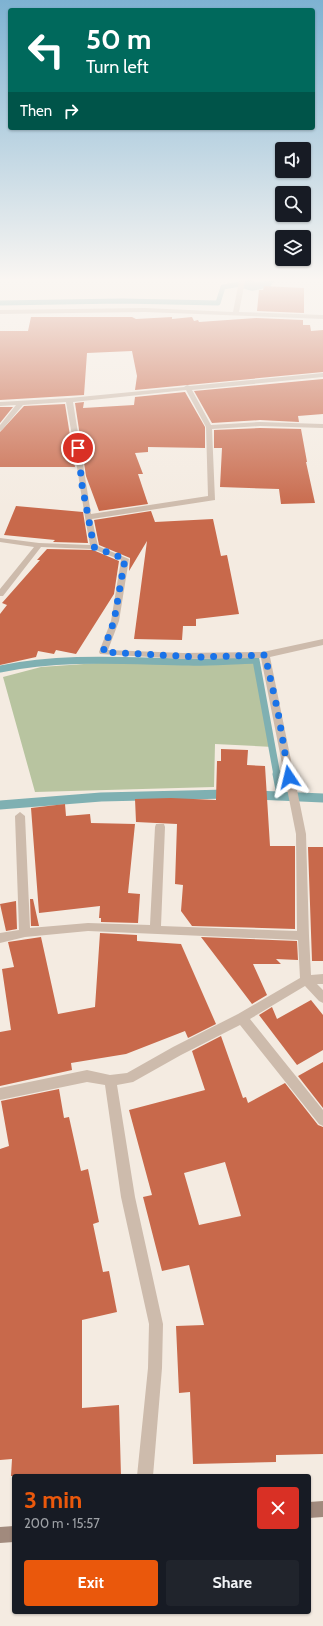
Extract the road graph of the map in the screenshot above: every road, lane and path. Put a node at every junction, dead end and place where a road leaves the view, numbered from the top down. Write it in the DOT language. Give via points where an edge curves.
graph roads {
  1 [pos="323,375"];
  2 [pos="187,387"];
  3 [pos="69,400"];
  4 [pos="0,404"];
  5 [pos="20,404"];
  6 [pos="323,426"];
  7 [pos="209,427"];
  8 [pos="0,429"];
  9 [pos="89,517"];
  10 [pos="0,540"];
  11 [pos="38,545"];
  12 [pos="94,547"];
  13 [pos="0,594"];
  14 [pos="323,642"];
  15 [pos="265,655"];
  16 [pos="20,816"];
  17 [pos="160,827"];
  18 [pos="155,930"];
  19 [pos="25,933"];
  20 [pos="303,936"];
  21 [pos="0,938"];
  22 [pos="323,979"];
  23 [pos="306,980"];
  24 [pos="323,998"];
  25 [pos="242,1018"];
  26 [pos="110,1080"];
  27 [pos="0,1094"];
  28 [pos="323,1120"];
  29 [pos="144,1474"];
  30 [pos="323,1509"];
  31 [pos="311,1510"];
  32 [pos="12,1534"];
  33 [pos="0,1535"];
  1 -- 2 [label="street"];
  2 -- 3 [label="street"];
  2 -- 7 [label="street"];
  3 -- 5 [label="street"];
  3 -- 9 [label="street"];
  4 -- 5 [label="street"];
  5 -- 8 [label="street"];
  6 -- 7 [label="street" via="260,424"];
  7 -- 9 [label="street" via="212,498"];
  9 -- 12 [label="street"];
  10 -- 11 [label="street"];
  11 -- 12 [label="street"];
  11 -- 13 [label="street"];
  12 -- 15 [label="street" via="125,559 114,621 103,652 199,657"];
  14 -- 15 [label="street"];
  15 -- 20 [label="street" via="301,834"];
  16 -- 19 [label="street"];
  17 -- 18 [label="street"];
  18 -- 19 [label="street" via="88,927"];
  18 -- 20 [label="street"];
  19 -- 21 [label="street"];
  20 -- 23 [label="street"];
  22 -- 23 [label="street"];
  23 -- 24 [label="street"];
  23 -- 25 [label="street"];
  25 -- 26 [label="street" via="129,1078"];
  25 -- 28 [label="street"];
  26 -- 27 [label="street" via="87,1076"];
  26 -- 29 [label="street" via="128,1197 156,1324 155,1368"];
  30 -- 31 [label="main road"];
  32 -- 33 [label="main road"];
}
